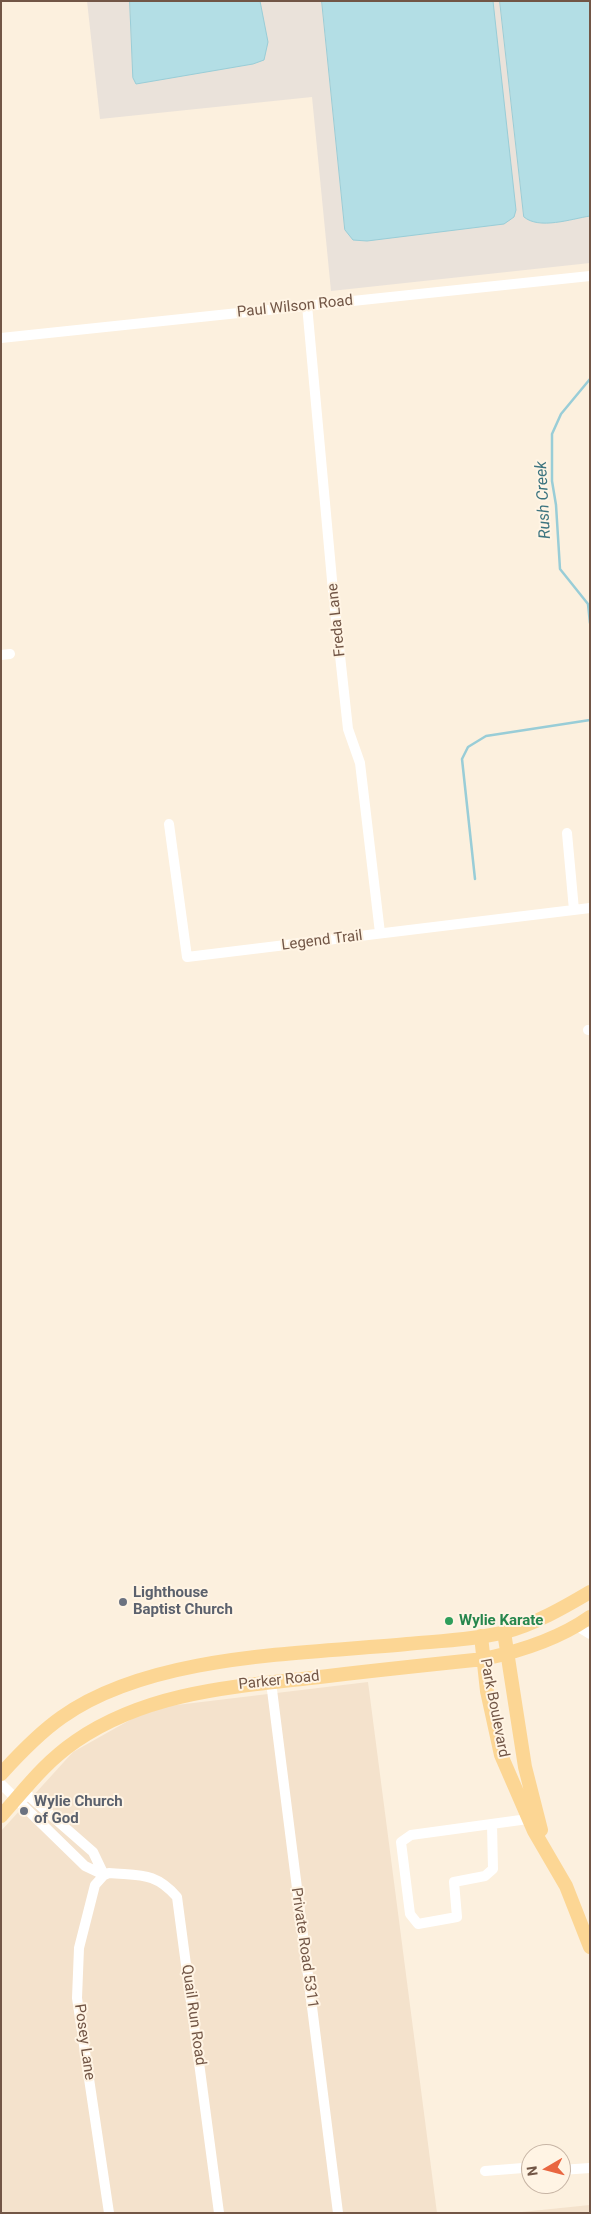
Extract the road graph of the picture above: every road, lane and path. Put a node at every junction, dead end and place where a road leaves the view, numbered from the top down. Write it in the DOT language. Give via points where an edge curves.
graph roads {
  1 [pos="590,276"];
  2 [pos="307,305"];
  3 [pos="1,338"];
  4 [pos="169,824"];
  5 [pos="568,833"];
  6 [pos="590,908"];
  7 [pos="574,910"];
  8 [pos="380,933"];
  9 [pos="590,1592"];
  10 [pos="590,1617"];
  11 [pos="577,1626"];
  12 [pos="504,1632"];
  13 [pos="590,1634"];
  14 [pos="481,1636"];
  15 [pos="507,1654"];
  16 [pos="484,1659"];
  17 [pos="270,1682"];
  18 [pos="1,1774"];
  19 [pos="1,1784"];
  20 [pos="16,1800"];
  21 [pos="1,1816"];
  22 [pos="528,1819"];
  23 [pos="492,1824"];
  24 [pos="550,1859"];
  25 [pos="104,1875"];
  26 [pos="590,1947"];
  27 [pos="521,2168"];
  28 [pos="590,2168"];
  29 [pos="571,2169"];
  30 [pos="485,2171"];
  31 [pos="109,2213"];
  32 [pos="219,2213"];
  33 [pos="338,2213"];
  1 -- 2 [label="street, Paul Wilson Road"];
  2 -- 3 [label="street, Paul Wilson Road"];
  2 -- 8 [label="street, Freda Lane" via="348,729 360,763"];
  4 -- 8 [label="street, Legend Trail" via="187,957"];
  5 -- 7 [label="street"];
  6 -- 7 [label="street, Legend Trail"];
  7 -- 8 [label="street, Legend Trail"];
  9 -- 12 [label="main road, Parker Road" via="552,1614"];
  10 -- 11 [label="main road, Parker Road"];
  11 -- 13 [label="street"];
  11 -- 15 [label="main road, Parker Road"];
  12 -- 14 [label="main road, Parker Road"];
  12 -- 15 [label="main road, Park Boulevard"];
  14 -- 16 [label="main road, Park Boulevard"];
  14 -- 18 [label="main road, Parker Road" via="224,1661 160,1673 96,1697 62,1716 39,1734"];
  15 -- 16 [label="main road, Parker Road"];
  15 -- 24 [label="main road, Park Boulevard" via="525,1766"];
  16 -- 17 [label="main road, Parker Road"];
  16 -- 22 [label="main road, Park Boulevard" via="487,1691 501,1755"];
  17 -- 20 [label="main road, Parker Road" via="174,1696 140,1707 102,1725 64,1750 38,1772"];
  17 -- 33 [label="street, Private Road 5311"];
  19 -- 20 [label="street, Quail Run Road"];
  20 -- 21 [label="main road, Parker Road"];
  20 -- 25 [label="street, Quail Run Road" via="85,1866"];
  20 -- 25 [label="street" via="29,1796 93,1852"];
  22 -- 23 [label="street"];
  22 -- 24 [label="main road, Park Boulevard"];
  23 -- 23 [label="street" via="411,1835 401,1842 410,1914 418,1924 458,1918 454,1882 485,1876 493,1869"];
  24 -- 26 [label="main road, Park Boulevard" via="566,1886"];
  25 -- 31 [label="street, Posey Lane" via="95,1885 79,1948 77,1998"];
  25 -- 32 [label="street, Quail Run Road" via="150,1877 165,1883 177,1897"];
  27 -- 30 [label="street"];
  28 -- 29 [label="street"];
}
